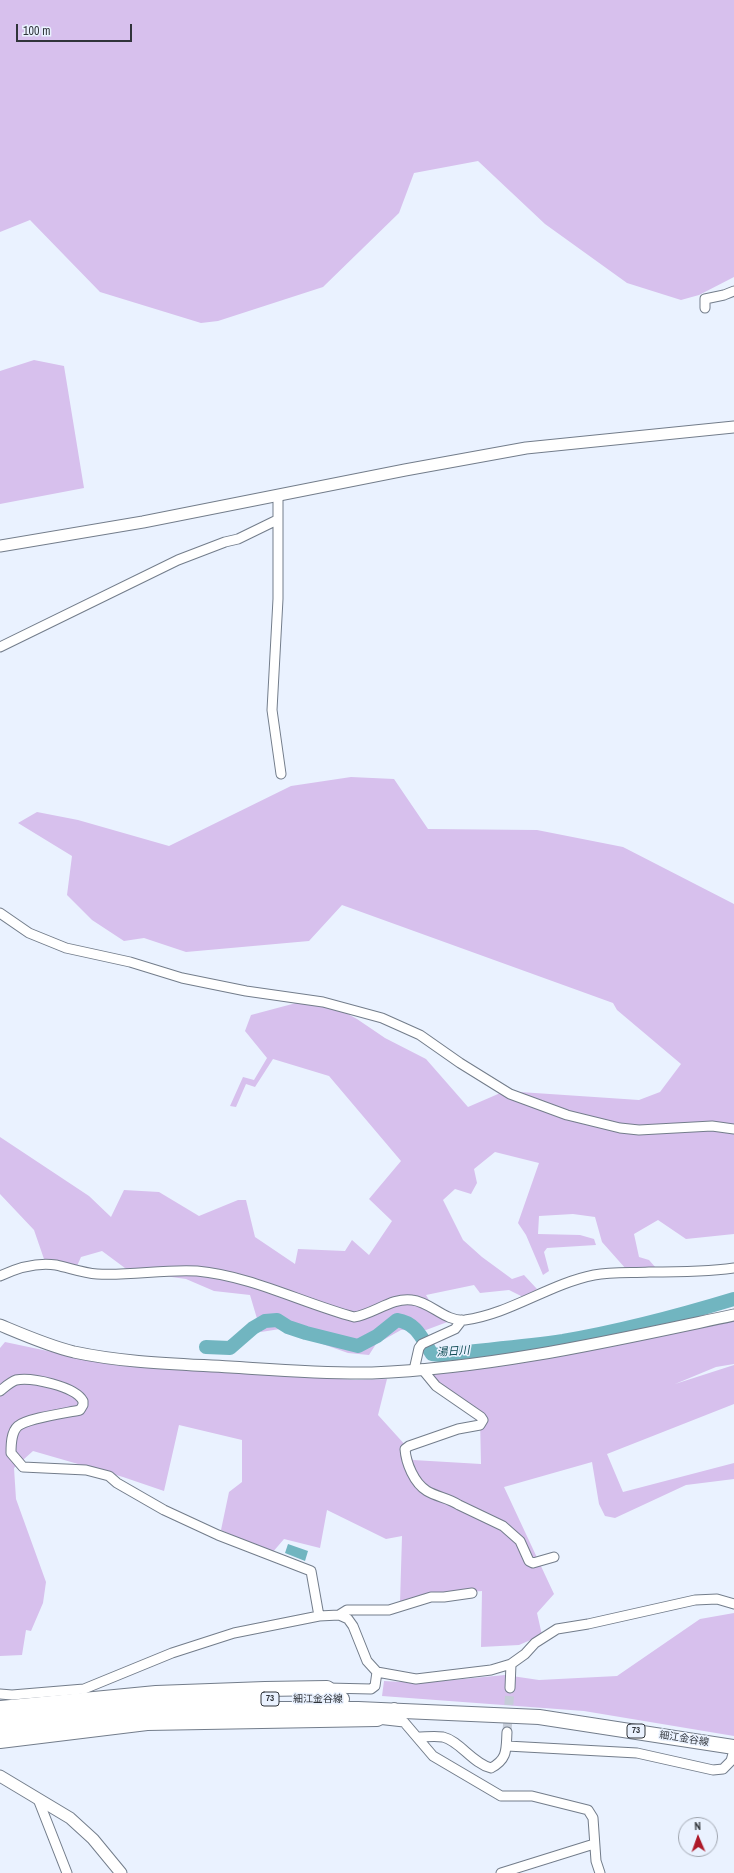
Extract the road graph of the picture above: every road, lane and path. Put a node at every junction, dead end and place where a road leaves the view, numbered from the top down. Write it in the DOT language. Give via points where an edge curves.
graph roads {
  1 [pos="734,290"];
  2 [pos="705,308"];
  3 [pos="734,427"];
  4 [pos="278,495"];
  5 [pos="278,520"];
  6 [pos="0,546"];
  7 [pos="0,647"];
  8 [pos="281,774"];
  9 [pos="0,913"];
  10 [pos="734,1129"];
  11 [pos="734,1268"];
  12 [pos="0,1276"];
  13 [pos="734,1315"];
  14 [pos="462,1320"];
  15 [pos="0,1325"];
  16 [pos="418,1370"];
  17 [pos="0,1391"];
  18 [pos="554,1557"];
  19 [pos="472,1593"];
  20 [pos="734,1604"];
  21 [pos="339,1615"];
  22 [pos="319,1616"];
  23 [pos="511,1664"];
  24 [pos="377,1672"];
  25 [pos="327,1688"];
  26 [pos="510,1688"];
  27 [pos="0,1694"];
  28 [pos="342,1699"];
  29 [pos="0,1708"];
  30 [pos="394,1710"];
  31 [pos="539,1717"];
  32 [pos="0,1718"];
  33 [pos="377,1719"];
  34 [pos="0,1730"];
  35 [pos="507,1732"];
  36 [pos="417,1737"];
  37 [pos="0,1741"];
  38 [pos="507,1746"];
  39 [pos="734,1747"];
  40 [pos="734,1750"];
  41 [pos="0,1776"];
  42 [pos="38,1799"];
  43 [pos="594,1844"];
  44 [pos="67,1873"];
  45 [pos="121,1873"];
  46 [pos="501,1873"];
  47 [pos="600,1873"];
  1 -- 2 [label="street" via="705,299"];
  3 -- 4 [label="street" via="526,448"];
  4 -- 5 [label="street"];
  4 -- 6 [label="street" via="143,522"];
  5 -- 7 [label="street" via="238,539 178,560"];
  5 -- 8 [label="street" via="278,600 272,710"];
  9 -- 10 [label="street" via="29,933 66,948 130,962 182,978 322,1002 382,1018 420,1035 510,1094 567,1115 639,1130 712,1126"];
  11 -- 14 [label="street" via="594,1275 550,1289 480,1318"];
  12 -- 14 [label="street" via="28,1266 54,1265 93,1274 112,1275 197,1271 246,1281 354,1317 365,1316 399,1300 411,1300 453,1319"];
  13 -- 16 [label="street" via="547,1353"];
  14 -- 16 [label="street" via="455,1329 418,1348"];
  15 -- 16 [label="street" via="59,1348 105,1358 185,1365 335,1372"];
  16 -- 18 [label="street" via="483,1420 480,1426 458,1429 405,1449 413,1476 426,1490 503,1526 520,1541 529,1560 533,1562"];
  17 -- 22 [label="street" via="14,1381 26,1380 73,1391 83,1400 80,1410 26,1421 17,1426 13,1435 12,1453 23,1467 86,1470 109,1476 164,1510 311,1571"];
  19 -- 21 [label="street" via="431,1597 389,1610 348,1610"];
  20 -- 23 [label="street" via="717,1599 695,1600 557,1629 535,1643"];
  21 -- 22 [label="street"];
  21 -- 24 [label="street" via="348,1619 353,1626 367,1661"];
  22 -- 27 [label="street" via="234,1633 172,1653 84,1689"];
  23 -- 24 [label="street" via="491,1670 416,1679"];
  23 -- 26 [label="street"];
  24 -- 25 [label="street" via="375,1686 371,1689"];
  25 -- 28 [label="main road"];
  25 -- 29 [label="main road" via="156,1693"];
  28 -- 31 [label="main road, 細江金谷線 / 73" via="501,1708"];
  28 -- 32 [label="main road, 細江金谷線 / 73" via="178,1702"];
  30 -- 31 [label="main road, 細江金谷線 / 73"];
  30 -- 33 [label="main road, 73"];
  30 -- 34 [label="main road, 細江金谷線 / 73" via="282,1709 183,1712 96,1718"];
  31 -- 39 [label="main road, 細江金谷線 / 73"];
  33 -- 36 [label="street" via="404,1722"];
  33 -- 37 [label="main road, 73" via="147,1723"];
  35 -- 38 [label="street"];
  36 -- 38 [label="street" via="442,1737 450,1740 480,1765 491,1768 501,1763"];
  36 -- 43 [label="street" via="434,1756 501,1796 532,1796 588,1810 593,1818"];
  38 -- 40 [label="street" via="637,1753 713,1770 723,1769 731,1761"];
  41 -- 42 [label="street"];
  42 -- 44 [label="street"];
  42 -- 45 [label="street" via="70,1818"];
  43 -- 46 [label="street"];
  43 -- 47 [label="street"];
}
